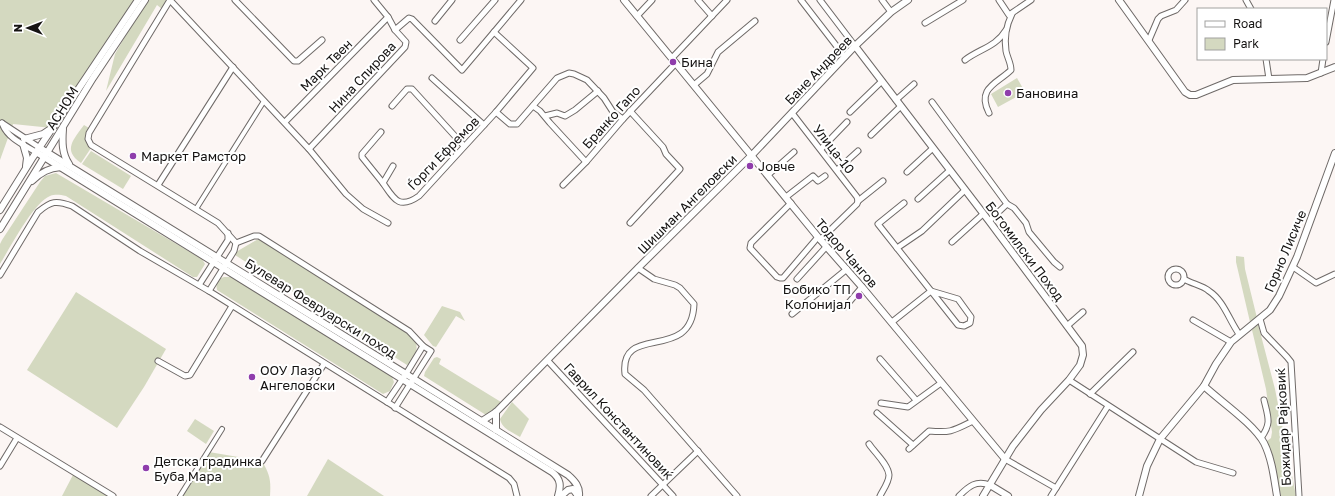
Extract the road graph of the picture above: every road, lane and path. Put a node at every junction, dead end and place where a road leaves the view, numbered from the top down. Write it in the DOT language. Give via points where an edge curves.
graph roads {
  1 [pos="138,0"];
  2 [pos="145,0"];
  3 [pos="170,0"];
  4 [pos="235,0"];
  5 [pos="374,0"];
  6 [pos="452,0"];
  7 [pos="495,0"];
  8 [pos="521,0"];
  9 [pos="624,0"];
  10 [pos="652,0"];
  11 [pos="698,0"];
  12 [pos="727,0"];
  13 [pos="801,0"];
  14 [pos="820,0"];
  15 [pos="882,0"];
  16 [pos="962,0"];
  17 [pos="999,0"];
  18 [pos="1031,0"];
  19 [pos="1119,0"];
  20 [pos="1185,0"];
  21 [pos="1334,0"];
  22 [pos="903,1"];
  23 [pos="891,12"];
  24 [pos="1012,14"];
  25 [pos="637,16"];
  26 [pos="712,16"];
  27 [pos="388,17"];
  28 [pos="435,21"];
  29 [pos="754,21"];
  30 [pos="925,23"];
  31 [pos="1007,27"];
  32 [pos="395,30"];
  33 [pos="494,32"];
  34 [pos="1327,37"];
  35 [pos="322,40"];
  36 [pos="460,40"];
  37 [pos="1149,40"];
  38 [pos="855,46"];
  39 [pos="845,57"];
  40 [pos="674,60"];
  41 [pos="965,60"];
  42 [pos="1266,60"];
  43 [pos="1323,60"];
  44 [pos="233,67"];
  45 [pos="1335,67"];
  46 [pos="1321,73"];
  47 [pos="432,78"];
  48 [pos="1270,79"];
  49 [pos="882,81"];
  50 [pos="694,84"];
  51 [pos="914,84"];
  52 [pos="598,91"];
  53 [pos="896,100"];
  54 [pos="264,101"];
  55 [pos="932,102"];
  56 [pos="392,106"];
  57 [pos="532,106"];
  58 [pos="901,106"];
  59 [pos="630,111"];
  60 [pos="496,112"];
  61 [pos="850,112"];
  62 [pos="792,113"];
  63 [pos="989,113"];
  64 [pos="545,116"];
  65 [pos="623,119"];
  66 [pos="285,122"];
  67 [pos="847,122"];
  68 [pos="484,125"];
  69 [pos="54,126"];
  70 [pos="63,128"];
  71 [pos="381,132"];
  72 [pos="871,136"];
  73 [pos="24,141"];
  74 [pos="464,146"];
  75 [pos="933,148"];
  76 [pos="309,149"];
  77 [pos="821,149"];
  78 [pos="38,150"];
  79 [pos="858,151"];
  80 [pos="794,152"];
  81 [pos="1335,153"];
  82 [pos="46,154"];
  83 [pos="752,155"];
  84 [pos="586,162"];
  85 [pos="393,166"];
  86 [pos="61,167"];
  87 [pos="73,168"];
  88 [pos="837,170"];
  89 [pos="950,170"];
  90 [pos="23,172"];
  91 [pos="906,172"];
  92 [pos="768,175"];
  93 [pos="825,176"];
  94 [pos="883,181"];
  95 [pos="383,183"];
  96 [pos="158,185"];
  97 [pos="563,185"];
  98 [pos="26,186"];
  99 [pos="965,190"];
  100 [pos="786,197"];
  101 [pos="918,200"];
  102 [pos="858,201"];
  103 [pos="791,203"];
  104 [pos="904,203"];
  105 [pos="1007,204"];
  106 [pos="196,209"];
  107 [pos="0,210"];
  108 [pos="983,214"];
  109 [pos="989,220"];
  110 [pos="388,223"];
  111 [pos="630,223"];
  112 [pos="0,228"];
  113 [pos="228,233"];
  114 [pos="819,238"];
  115 [pos="952,242"];
  116 [pos="236,243"];
  117 [pos="826,247"];
  118 [pos="897,248"];
  119 [pos="216,260"];
  120 [pos="225,265"];
  121 [pos="1060,267"];
  122 [pos="1293,267"];
  123 [pos="638,268"];
  124 [pos="847,270"];
  125 [pos="1335,274"];
  126 [pos="0,275"];
  127 [pos="797,279"];
  128 [pos="1184,279"];
  129 [pos="199,285"];
  130 [pos="862,287"];
  131 [pos="209,291"];
  132 [pos="931,291"];
  133 [pos="232,306"];
  134 [pos="845,307"];
  135 [pos="1083,312"];
  136 [pos="792,314"];
  137 [pos="1260,319"];
  138 [pos="1193,320"];
  139 [pos="892,322"];
  140 [pos="1067,326"];
  141 [pos="1239,334"];
  142 [pos="1231,342"];
  143 [pos="423,346"];
  144 [pos="1133,352"];
  145 [pos="880,359"];
  146 [pos="158,361"];
  147 [pos="548,361"];
  148 [pos="324,364"];
  149 [pos="405,376"];
  150 [pos="1069,380"];
  151 [pos="412,381"];
  152 [pos="941,383"];
  153 [pos="1204,386"];
  154 [pos="1090,394"];
  155 [pos="916,400"];
  156 [pos="1264,400"];
  157 [pos="387,402"];
  158 [pos="881,403"];
  159 [pos="1108,406"];
  160 [pos="395,408"];
  161 [pos="496,412"];
  162 [pos="877,413"];
  163 [pos="482,421"];
  164 [pos="973,421"];
  165 [pos="0,427"];
  166 [pos="222,429"];
  167 [pos="496,430"];
  168 [pos="17,438"];
  169 [pos="1261,438"];
  170 [pos="1160,439"];
  171 [pos="869,444"];
  172 [pos="698,451"];
  173 [pos="1005,459"];
  174 [pos="262,461"];
  175 [pos="0,466"];
  176 [pos="1233,473"];
  177 [pos="663,484"];
  178 [pos="990,485"];
  179 [pos="1056,488"];
  180 [pos="113,496"];
  181 [pos="180,496"];
  182 [pos="517,496"];
  183 [pos="558,496"];
  184 [pos="561,496"];
  185 [pos="578,496"];
  186 [pos="651,496"];
  187 [pos="673,496"];
  188 [pos="737,496"];
  189 [pos="880,496"];
  190 [pos="959,496"];
  191 [pos="983,496"];
  192 [pos="1008,496"];
  193 [pos="1051,496"];
  194 [pos="1139,496"];
  195 [pos="1277,496"];
  196 [pos="1298,496"];
  1 -- 69 [label="street, АСНОМ"];
  2 -- 70 [label="street, АСНОМ"];
  3 -- 44 [label="street"];
  3 -- 96 [label="street" via="89,133 88,139 91,145"];
  4 -- 35 [label="street" via="294,61 298,61"];
  5 -- 27 [label="street"];
  6 -- 28 [label="street"];
  7 -- 36 [label="street"];
  8 -- 33 [label="street, Нина Спирова"];
  9 -- 25 [label="street, Тодор Чангов"];
  10 -- 25 [label="street"];
  11 -- 26 [label="street"];
  12 -- 26 [label="street, Бранко Гапо"];
  13 -- 39 [label="street"];
  14 -- 38 [label="street"];
  15 -- 23 [label="street"];
  16 -- 30 [label="street"];
  17 -- 24 [label="street" via="1008,14"];
  18 -- 24 [label="street"];
  19 -- 37 [label="street"];
  20 -- 37 [label="street" via="1176,10 1158,19"];
  21 -- 34 [label="street"];
  22 -- 23 [label="street, Бане Андреев"];
  23 -- 38 [label="street, Бане Андреев"];
  24 -- 31 [label="street"];
  25 -- 40 [label="street, Тодор Чангов"];
  26 -- 40 [label="street, Бранко Гапо"];
  27 -- 32 [label="street"];
  27 -- 66 [label="street, Марк Твен"];
  29 -- 50 [label="street" via="718,52 707,74"];
  31 -- 41 [label="street" via="997,41"];
  31 -- 63 [label="street" via="1005,40 1011,70 995,81 987,92 985,105"];
  32 -- 33 [label="street, Нина Спирова" via="409,18 412,19 462,70"];
  32 -- 76 [label="street, Нина Спирова" via="406,42 405,47"];
  33 -- 60 [label="street, Ѓорги Ефремов" via="534,68"];
  37 -- 48 [label="street" via="1187,94 1196,95 1233,80"];
  38 -- 39 [label="street, Бане Андреев"];
  38 -- 49 [label="street, Богомилски Поход"];
  39 -- 62 [label="street, Бане Андреев"];
  40 -- 50 [label="street, Тодор Чангов"];
  40 -- 59 [label="street, Бранко Гапо"];
  42 -- 48 [label="street"];
  43 -- 46 [label="street"];
  44 -- 54 [label="street"];
  44 -- 96 [label="street"];
  45 -- 46 [label="street"];
  46 -- 48 [label="street" via="1307,78"];
  47 -- 68 [label="street"];
  49 -- 53 [label="street, Богомилски Поход"];
  49 -- 61 [label="street"];
  50 -- 83 [label="street, Тодор Чангов"];
  51 -- 53 [label="street"];
  52 -- 57 [label="street, Ѓорги Ефремов" via="583,78 569,73 557,78"];
  52 -- 64 [label="street" via="565,116 557,113"];
  52 -- 65 [label="street, Ѓорги Ефремов" via="613,112"];
  53 -- 58 [label="street, Богомилски Поход"];
  54 -- 66 [label="street"];
  54 -- 106 [label="street"];
  55 -- 105 [label="street"];
  56 -- 74 [label="street" via="407,89 412,90"];
  57 -- 60 [label="street, Ѓорги Ефремов" via="516,125 510,124"];
  57 -- 64 [label="street"];
  58 -- 72 [label="street"];
  58 -- 75 [label="street, Богомилски Поход"];
  59 -- 65 [label="street, Бранко Гапо"];
  59 -- 111 [label="street" via="680,169"];
  60 -- 68 [label="street, Ѓорги Ефремов"];
  62 -- 77 [label="street, Улица-10"];
  62 -- 83 [label="street, Бане Андреев"];
  64 -- 84 [label="street"];
  65 -- 84 [label="street, Бранко Гапо"];
  66 -- 76 [label="street"];
  67 -- 77 [label="street"];
  68 -- 74 [label="street, Ѓорги Ефремов"];
  69 -- 73 [label="street" via="43,134"];
  69 -- 78 [label="street, АСНОМ"];
  70 -- 82 [label="street, АСНОМ"];
  70 -- 87 [label="street" via="65,158"];
  71 -- 95 [label="street" via="362,157"];
  73 -- 78 [label="street"];
  73 -- 90 [label="street" via="27,158"];
  74 -- 95 [label="street, Ѓорги Ефремов" via="419,196 410,202 397,201"];
  75 -- 89 [label="street, Богомилски Поход"];
  75 -- 91 [label="street"];
  76 -- 110 [label="street" via="346,194 363,209"];
  77 -- 88 [label="street, Улица-10"];
  78 -- 82 [label="street, Булевар Февруарски поход"];
  78 -- 90 [label="street, АСНОМ"];
  79 -- 88 [label="street"];
  80 -- 92 [label="street"];
  81 -- 122 [label="street, Горно Лисиче"];
  82 -- 86 [label="street, Булевар Февруарски поход"];
  82 -- 87 [label="street, Булевар Февруарски поход"];
  82 -- 98 [label="street, АСНОМ"];
  83 -- 92 [label="street, Тодор Чангов"];
  83 -- 123 [label="street, Шишман Ангеловски"];
  84 -- 97 [label="street, Бранко Гапо"];
  85 -- 95 [label="street, Ѓорги Ефремов"];
  86 -- 98 [label="street" via="48,169"];
  86 -- 119 [label="street, Булевар Февруарски поход"];
  87 -- 119 [label="street, Булевар Февруарски поход"];
  88 -- 102 [label="street, Улица-10"];
  89 -- 99 [label="street, Богомилски Поход"];
  89 -- 101 [label="street"];
  90 -- 107 [label="street, АСНОМ"];
  92 -- 100 [label="street, Тодор Чангов"];
  93 -- 100 [label="street" via="818,181 813,176"];
  94 -- 102 [label="street"];
  96 -- 106 [label="street"];
  98 -- 112 [label="street, АСНОМ"];
  99 -- 108 [label="street, Богомилски Поход"];
  99 -- 118 [label="street" via="922,231"];
  100 -- 103 [label="street, Тодор Чангов"];
  102 -- 114 [label="street"];
  103 -- 114 [label="street, Тодор Чангов"];
  103 -- 114 [label="street" via="750,245 750,248 777,277 783,278"];
  104 -- 118 [label="street" via="878,224"];
  105 -- 109 [label="street"];
  105 -- 121 [label="street" via="1014,208 1026,223 1029,232"];
  106 -- 113 [label="street"];
  108 -- 109 [label="street, Богомилски Поход"];
  108 -- 115 [label="street"];
  109 -- 140 [label="street, Богомилски Поход"];
  113 -- 116 [label="street"];
  113 -- 119 [label="street" via="228,240"];
  114 -- 117 [label="street, Тодор Чангов"];
  116 -- 120 [label="street"];
  116 -- 143 [label="street" via="259,236 406,329"];
  117 -- 124 [label="street, Тодор Чангов"];
  117 -- 127 [label="street"];
  118 -- 132 [label="street"];
  119 -- 120 [label="street, Булевар Февруарски поход"];
  119 -- 129 [label="street"];
  120 -- 131 [label="street"];
  120 -- 149 [label="street, Булевар Февруарски поход"];
  122 -- 125 [label="street" via="1316,283"];
  122 -- 137 [label="street, Горно Лисиче" via="1279,296"];
  123 -- 147 [label="street, Гаврил Константиновиќ"];
  123 -- 172 [label="street" via="654,280 669,282 680,288 694,304 694,313 692,320 679,335 630,351 625,359 625,374 644,390"];
  124 -- 130 [label="street, Тодор Чангов"];
  124 -- 136 [label="street"];
  126 -- 129 [label="street" via="38,212 46,205 57,202 72,206 140,251"];
  128 -- 141 [label="street" via="1205,288 1219,299"];
  129 -- 131 [label="street"];
  130 -- 134 [label="street"];
  130 -- 139 [label="street, Тодор Чангов"];
  131 -- 133 [label="street"];
  132 -- 132 [label="street" via="958,325 970,323 971,317 958,299"];
  132 -- 139 [label="street"];
  133 -- 146 [label="street" via="190,376 185,376"];
  133 -- 148 [label="street"];
  135 -- 140 [label="street"];
  137 -- 141 [label="street, Горно Лисиче"];
  137 -- 196 [label="street, Божидар Рајковиќ" via="1264,333 1291,362"];
  138 -- 142 [label="street"];
  139 -- 152 [label="street, Тодор Чангов"];
  140 -- 150 [label="street, Богомилски Поход" via="1082,346 1083,355 1080,365"];
  141 -- 142 [label="street, Горно Лисиче"];
  142 -- 153 [label="street, Горно Лисиче"];
  143 -- 149 [label="street"];
  143 -- 151 [label="street" via="431,351"];
  144 -- 154 [label="street"];
  145 -- 155 [label="street"];
  147 -- 161 [label="street, Гаврил Константиновиќ"];
  147 -- 177 [label="street, Гаврил Константиновиќ"];
  148 -- 157 [label="street"];
  148 -- 174 [label="street"];
  149 -- 151 [label="street, Булевар Февруарски поход"];
  149 -- 157 [label="street"];
  150 -- 154 [label="street"];
  150 -- 173 [label="street, Богомилски Поход" via="1036,416"];
  151 -- 160 [label="street"];
  151 -- 163 [label="street, Булевар Февруарски поход"];
  151 -- 183 [label="street, Булевар Февруарски поход" via="556,475 560,486"];
  152 -- 155 [label="street"];
  152 -- 164 [label="street, Тодор Чангов"];
  153 -- 169 [label="street"];
  153 -- 170 [label="street, Горно Лисиче"];
  154 -- 159 [label="street"];
  155 -- 158 [label="street" via="908,407"];
  156 -- 169 [label="street" via="1268,419 1267,430"];
  157 -- 160 [label="street"];
  159 -- 170 [label="street"];
  159 -- 179 [label="street"];
  160 -- 182 [label="street" via="509,478 514,484"];
  161 -- 163 [label="street, Гаврил Константиновиќ"];
  161 -- 167 [label="street"];
  162 -- 164 [label="street" via="911,447 927,430 953,431"];
  163 -- 167 [label="street, Булевар Февруарски поход"];
  164 -- 173 [label="street, Тодор Чангов"];
  165 -- 168 [label="street"];
  166 -- 181 [label="street"];
  167 -- 185 [label="street, Булевар Февруарски поход" via="568,475 578,486"];
  168 -- 175 [label="street"];
  168 -- 180 [label="street"];
  169 -- 195 [label="street" via="1267,451"];
  170 -- 176 [label="street" via="1196,462"];
  170 -- 194 [label="street, Горно Лисиче"];
  171 -- 189 [label="street" via="885,465 889,475"];
  172 -- 177 [label="street"];
  172 -- 188 [label="street"];
  173 -- 178 [label="street, Богомилски Поход"];
  173 -- 179 [label="street, Тодор Чангов"];
  177 -- 186 [label="street"];
  177 -- 187 [label="street, Гаврил Константиновиќ"];
  178 -- 190 [label="street" via="983,482 974,484"];
  178 -- 191 [label="street, Богомилски Поход"];
  178 -- 192 [label="street"];
  179 -- 193 [label="street"];
  184 -- 185 [label="street" via="573,489"];
}
